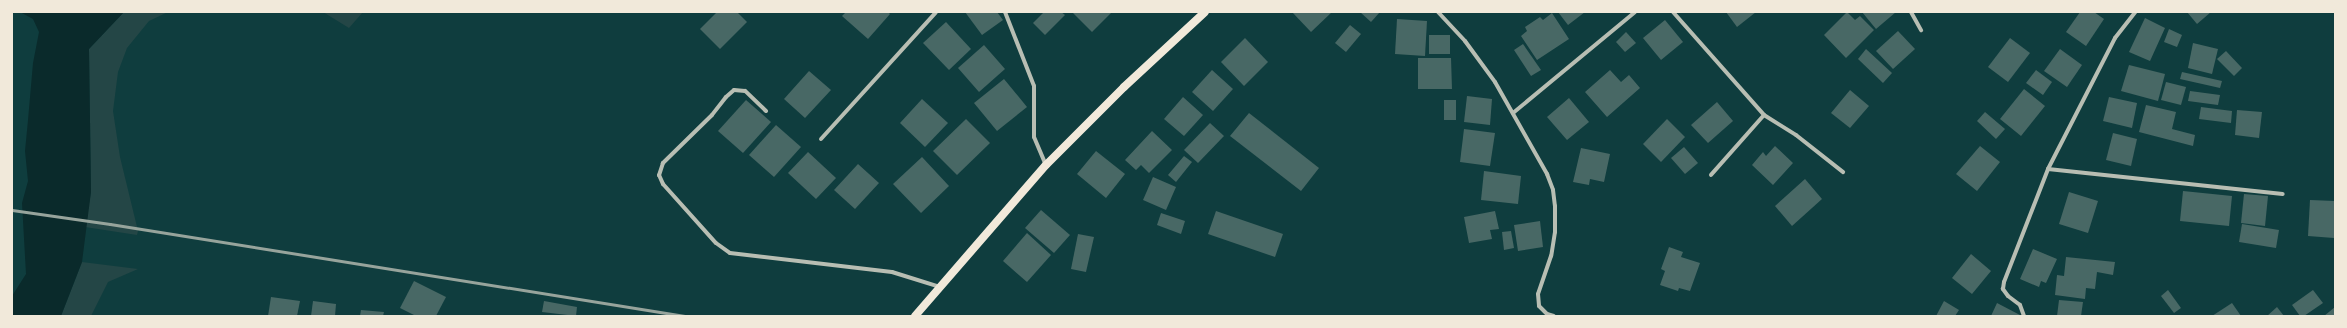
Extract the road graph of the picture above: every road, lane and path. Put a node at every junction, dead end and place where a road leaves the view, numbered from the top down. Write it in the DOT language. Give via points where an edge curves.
graph roads {
  1 [pos="936,12"];
  2 [pos="1005,12"];
  3 [pos="1205,12"];
  4 [pos="1438,12"];
  5 [pos="1635,12"];
  6 [pos="1673,12"];
  7 [pos="1911,12"];
  8 [pos="2135,12"];
  9 [pos="1922,30"];
  10 [pos="766,111"];
  11 [pos="1513,113"];
  12 [pos="1764,115"];
  13 [pos="821,139"];
  14 [pos="1046,165"];
  15 [pos="2048,169"];
  16 [pos="1843,172"];
  17 [pos="1711,175"];
  18 [pos="2283,194"];
  19 [pos="940,288"];
  20 [pos="915,316"];
  21 [pos="1554,316"];
  22 [pos="2024,316"];
  1 -- 13 [label="street"];
  2 -- 14 [label="street" via="1034,86 1034,137"];
  3 -- 14 [label="main road" via="1124,87"];
  4 -- 11 [label="street" via="1465,41 1495,82"];
  5 -- 11 [label="street"];
  6 -- 12 [label="street"];
  7 -- 9 [label="street"];
  8 -- 15 [label="street" via="2115,38"];
  10 -- 19 [label="street" via="745,91 734,90 726,96 712,116 663,163 659,175 663,184 716,243 730,253 892,272"];
  11 -- 21 [label="street" via="1547,174 1553,190 1555,232 1551,256 1538,294 1539,306 1547,314"];
  12 -- 16 [label="street" via="1796,135"];
  12 -- 17 [label="street"];
  14 -- 19 [label="main road"];
  15 -- 18 [label="street"];
  15 -- 22 [label="street" via="2004,282 2003,289 2020,305"];
  19 -- 20 [label="main road"];
}
